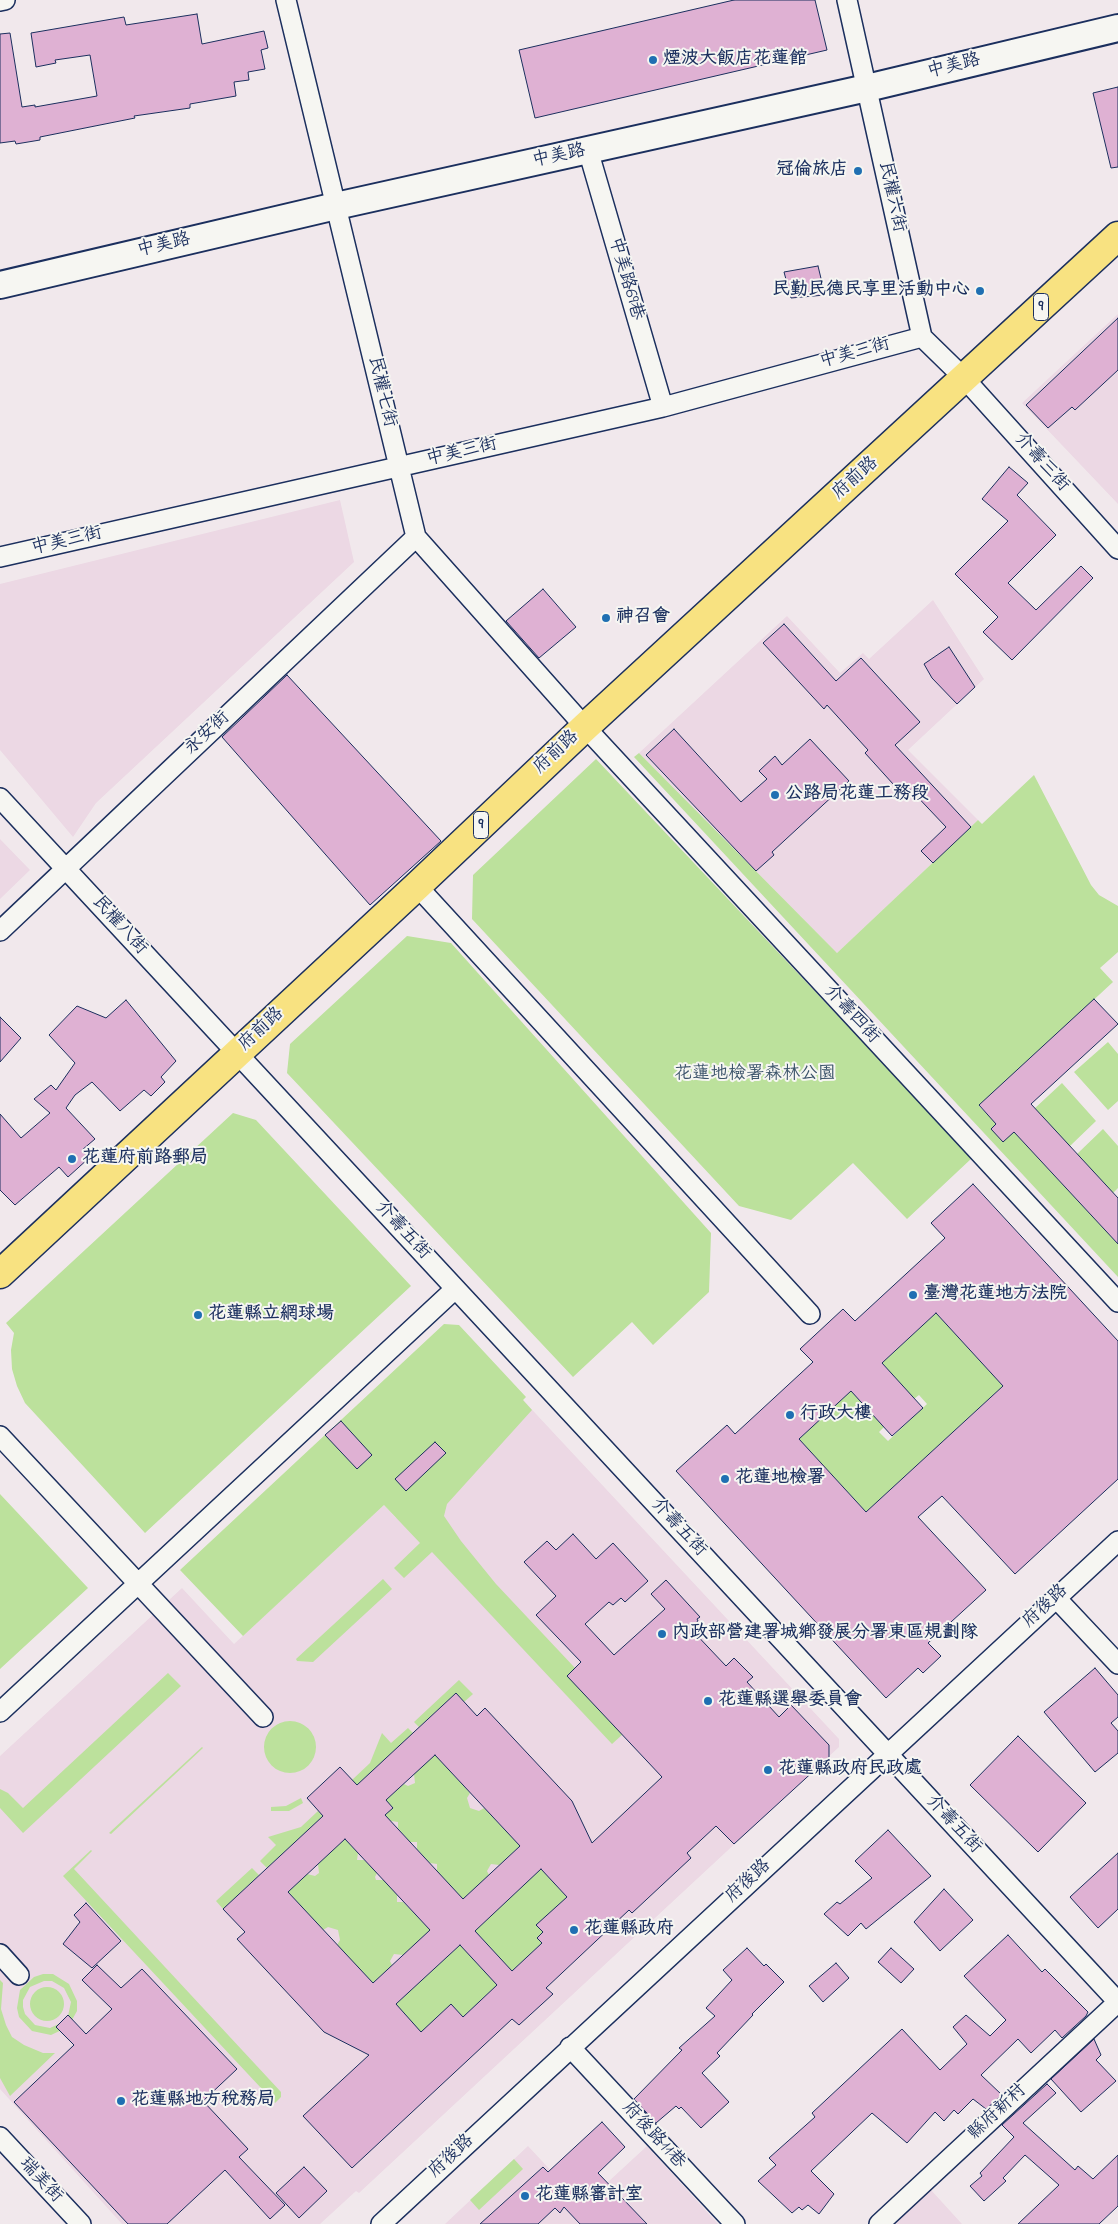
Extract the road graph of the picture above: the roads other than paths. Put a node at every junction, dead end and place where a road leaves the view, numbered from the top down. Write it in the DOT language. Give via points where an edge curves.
graph roads {
  1 [pos="5,0"];
  2 [pos="286,0"];
  3 [pos="846,0"];
  4 [pos="0,1"];
  5 [pos="1118,28"];
  6 [pos="867,88"];
  7 [pos="588,150"];
  8 [pos="336,206"];
  9 [pos="1118,236"];
  10 [pos="0,285"];
  11 [pos="922,337"];
  12 [pos="964,378"];
  13 [pos="663,407"];
  14 [pos="398,467"];
  15 [pos="416,538"];
  16 [pos="1118,549"];
  17 [pos="0,557"];
  18 [pos="585,727"];
  19 [pos="0,798"];
  20 [pos="67,868"];
  21 [pos="417,886"];
  22 [pos="0,931"];
  23 [pos="236,1054"];
  24 [pos="0,1274"];
  25 [pos="455,1289"];
  26 [pos="1118,1302"];
  27 [pos="810,1314"];
  28 [pos="0,1436"];
  29 [pos="1118,1541"];
  30 [pos="138,1584"];
  31 [pos="1056,1598"];
  32 [pos="1118,1664"];
  33 [pos="0,1712"];
  34 [pos="263,1717"];
  35 [pos="887,1753"];
  36 [pos="0,1954"];
  37 [pos="19,1975"];
  38 [pos="1118,2002"];
  39 [pos="570,2047"];
  40 [pos="0,2137"];
  41 [pos="81,2224"];
  42 [pos="381,2224"];
  43 [pos="735,2224"];
  44 [pos="879,2224"];
  1 -- 4 [label="street"];
  2 -- 8 [label="street, 民權七街"];
  3 -- 6 [label="street, 民權六街"];
  5 -- 6 [label="street, 中美路"];
  6 -- 7 [label="street, 中美路"];
  6 -- 11 [label="street, 民權六街"];
  7 -- 8 [label="street, 中美路"];
  7 -- 13 [label="street, 中美路69巷"];
  8 -- 10 [label="street, 中美路"];
  8 -- 14 [label="street, 民權七街"];
  9 -- 12 [label="main road, 府前路 / 9"];
  11 -- 12 [label="street"];
  11 -- 13 [label="street, 中美三街"];
  12 -- 16 [label="street, 介壽三街"];
  12 -- 18 [label="main road, 府前路 / 9"];
  13 -- 14 [label="street, 中美三街"];
  14 -- 15 [label="street, 民權七街"];
  14 -- 17 [label="street, 中美三街"];
  15 -- 18 [label="street, 民權七街"];
  15 -- 20 [label="street, 永安街"];
  18 -- 21 [label="main road, 府前路 / 9"];
  18 -- 26 [label="street, 介壽四街"];
  19 -- 20 [label="street, 民權八街"];
  20 -- 22 [label="street, 永安街"];
  20 -- 23 [label="street, 民權八街"];
  21 -- 23 [label="main road, 府前路 / 9"];
  21 -- 27 [label="street"];
  23 -- 24 [label="main road, 府前路 / 9"];
  23 -- 25 [label="street, 介壽五街"];
  25 -- 30 [label="street"];
  25 -- 35 [label="street, 介壽五街"];
  28 -- 30 [label="street"];
  29 -- 31 [label="street, 府後路"];
  30 -- 33 [label="street"];
  30 -- 34 [label="street"];
  31 -- 32 [label="street"];
  31 -- 35 [label="street, 府後路"];
  35 -- 38 [label="street, 介壽五街"];
  35 -- 39 [label="street, 府後路"];
  36 -- 37 [label="street"];
  38 -- 44 [label="street, 縣府新村"];
  39 -- 42 [label="street, 府後路"];
  39 -- 43 [label="street, 府後路11巷"];
  40 -- 41 [label="street, 瑞美街"];
}
